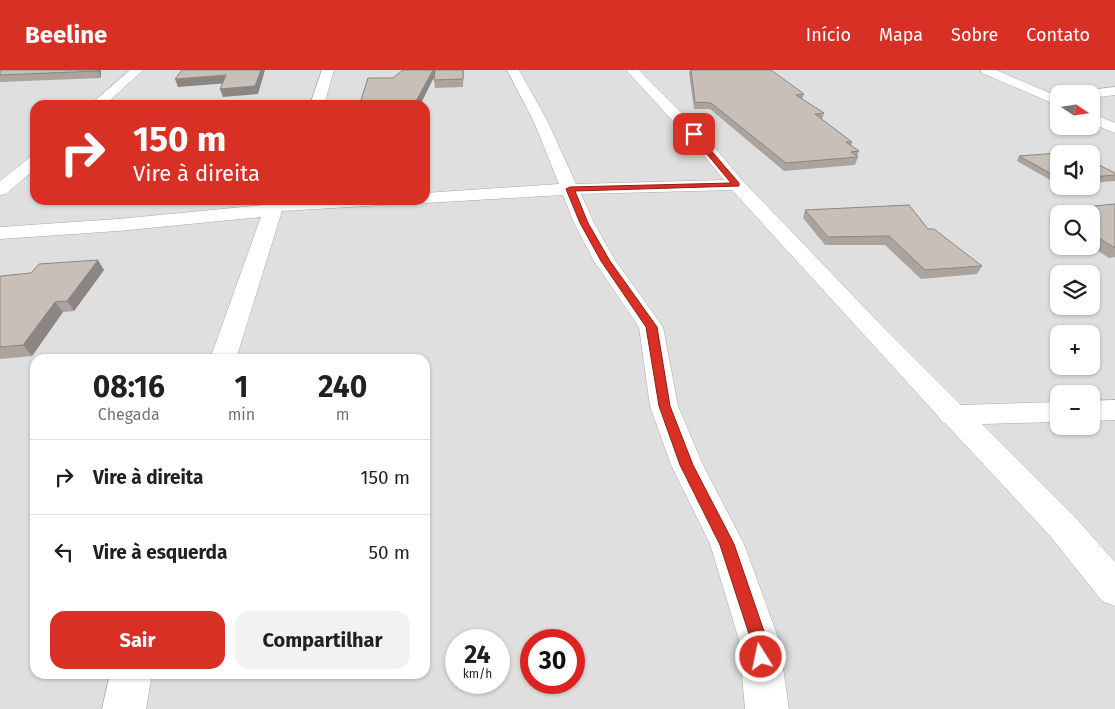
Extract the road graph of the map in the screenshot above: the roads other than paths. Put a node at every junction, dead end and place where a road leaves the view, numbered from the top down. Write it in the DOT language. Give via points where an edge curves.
graph roads {
  1 [pos="136,70"];
  2 [pos="328,70"];
  3 [pos="514,70"];
  4 [pos="632,70"];
  5 [pos="986,70"];
  6 [pos="1115,91"];
  7 [pos="1100,93"];
  8 [pos="1050,97"];
  9 [pos="102,100"];
  10 [pos="318,100"];
  11 [pos="1100,122"];
  12 [pos="1115,129"];
  13 [pos="30,165"];
  14 [pos="737,185"];
  15 [pos="570,189"];
  16 [pos="0,190"];
  17 [pos="430,198"];
  18 [pos="274,205"];
  19 [pos="0,233"];
  20 [pos="225,354"];
  21 [pos="1115,410"];
  22 [pos="1100,411"];
  23 [pos="1050,412"];
  24 [pos="952,415"];
  25 [pos="1115,588"];
  26 [pos="130,679"];
  27 [pos="124,709"];
  28 [pos="767,709"];
  1 -- 9 [label="street"];
  2 -- 10 [label="street"];
  3 -- 15 [label="street"];
  4 -- 14 [label="street" via="703,144"];
  5 -- 8 [label="street"];
  6 -- 7 [label="street"];
  11 -- 12 [label="street"];
  13 -- 16 [label="street"];
  14 -- 15 [label="street"];
  14 -- 24 [label="street"];
  15 -- 17 [label="street"];
  15 -- 28 [label="street" via="605,261 652,327 664,406 687,465 727,544 759,640"];
  18 -- 19 [label="street" via="118,225"];
  18 -- 20 [label="street"];
  21 -- 22 [label="street"];
  23 -- 24 [label="street"];
  24 -- 25 [label="street" via="1062,526"];
  26 -- 27 [label="street"];
}
